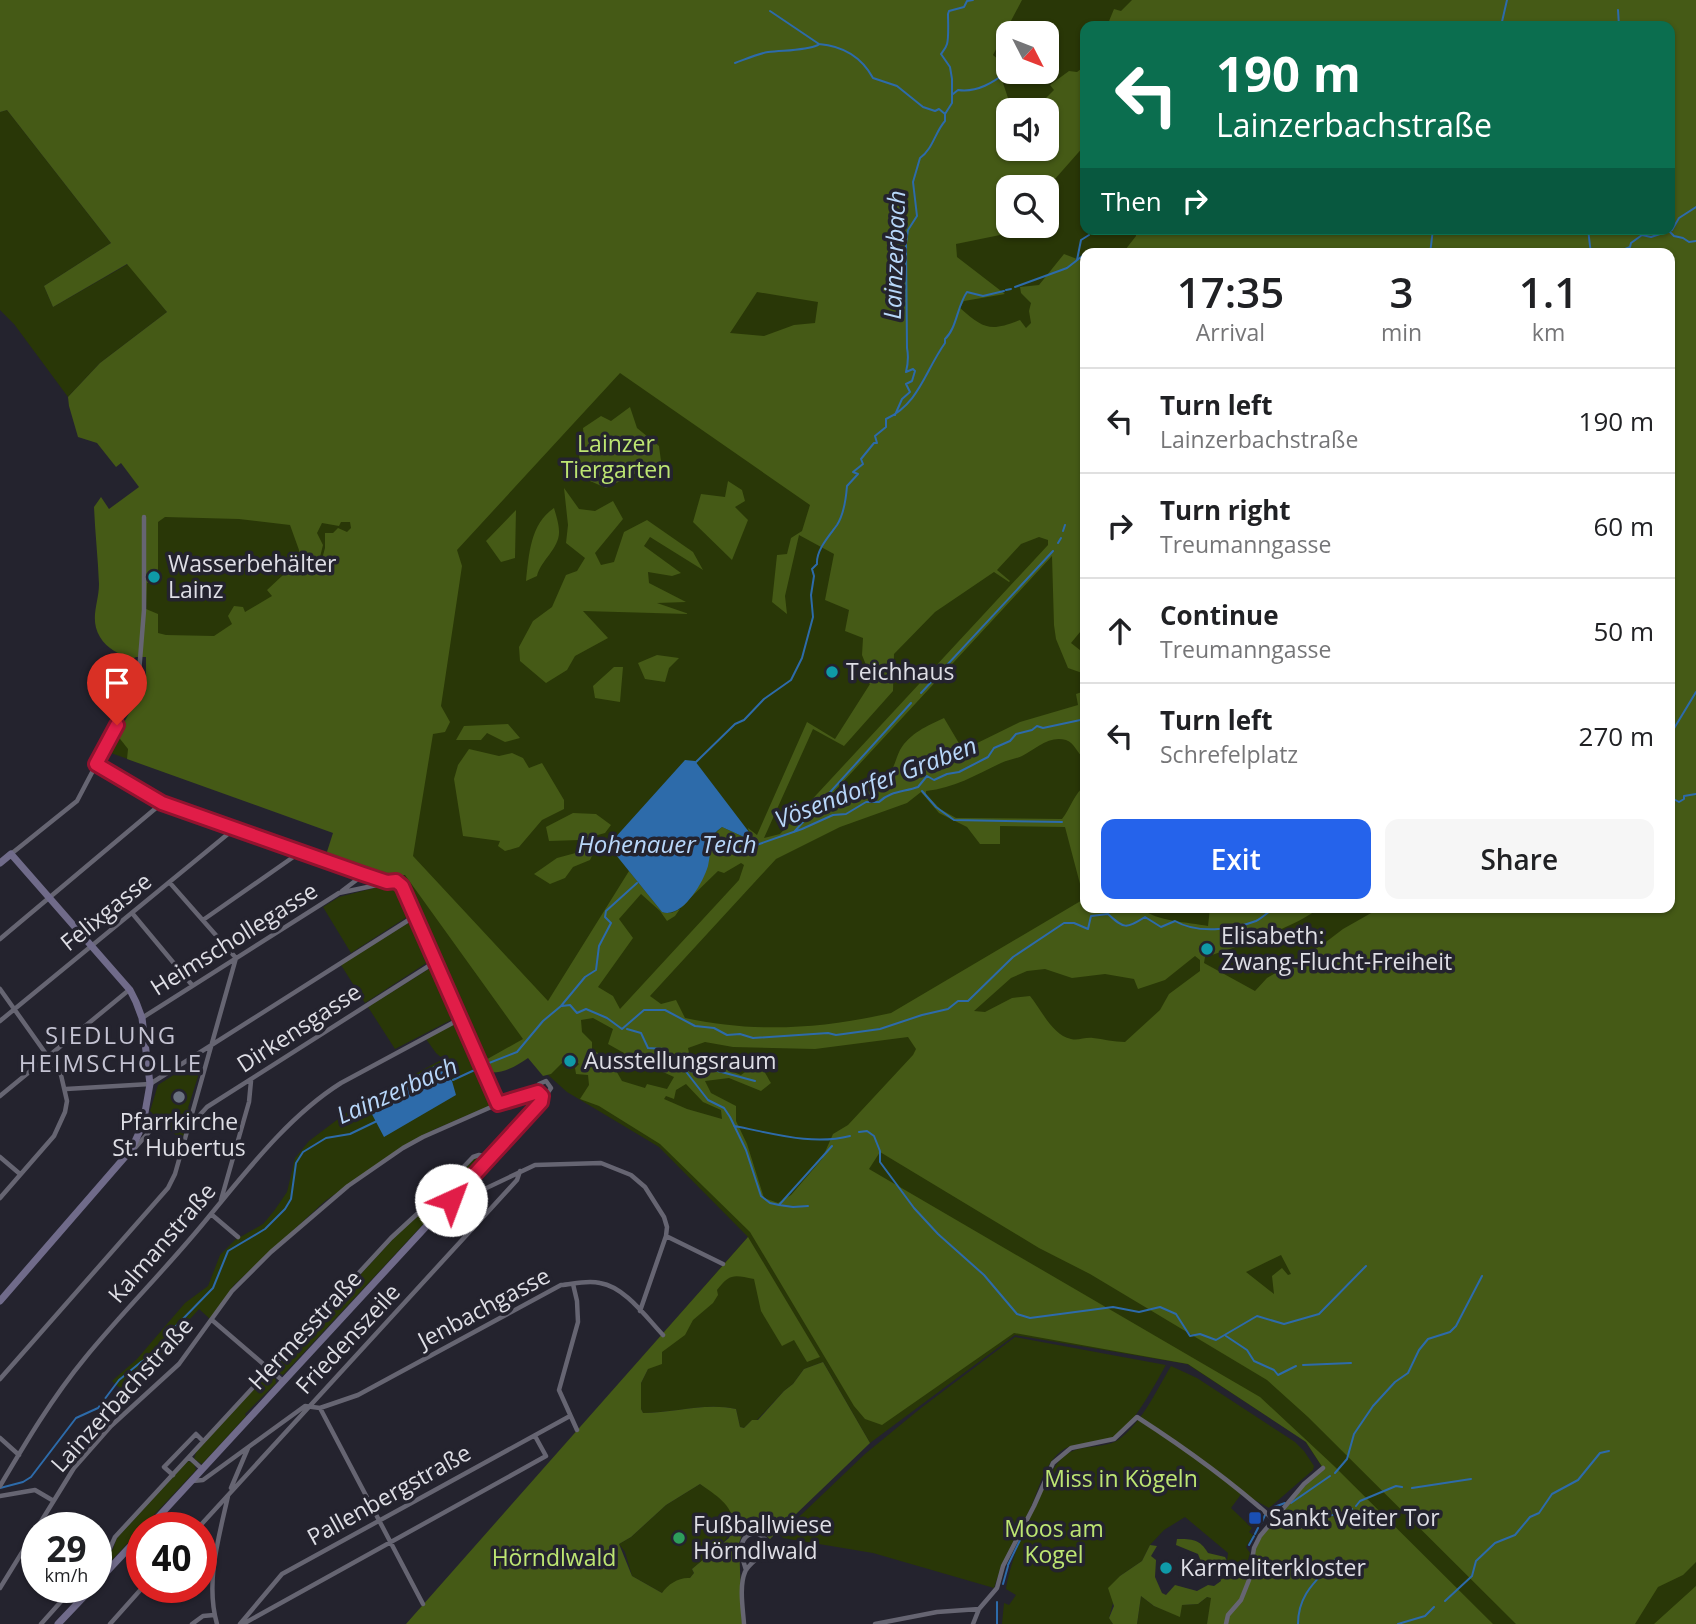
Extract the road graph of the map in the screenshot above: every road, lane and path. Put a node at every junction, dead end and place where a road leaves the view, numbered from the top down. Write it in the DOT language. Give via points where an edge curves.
graph roads {
  1 [pos="144,517"];
  2 [pos="96,764"];
  3 [pos="162,803"];
  4 [pos="234,829"];
  5 [pos="299,852"];
  6 [pos="11,854"];
  7 [pos="0,863"];
  8 [pos="363,874"];
  9 [pos="387,882"];
  10 [pos="170,883"];
  11 [pos="339,892"];
  12 [pos="50,898"];
  13 [pos="132,914"];
  14 [pos="415,916"];
  15 [pos="203,920"];
  16 [pos="0,939"];
  17 [pos="93,946"];
  18 [pos="236,958"];
  19 [pos="435,962"];
  20 [pos="192,985"];
  21 [pos="0,989"];
  22 [pos="130,990"];
  23 [pos="15,1009"];
  24 [pos="142,1018"];
  25 [pos="460,1019"];
  26 [pos="0,1021"];
  27 [pos="211,1045"];
  28 [pos="49,1056"];
  29 [pos="251,1081"];
  30 [pos="150,1084"];
  31 [pos="66,1088"];
  32 [pos="538,1092"];
  33 [pos="0,1096"];
  34 [pos="541,1102"];
  35 [pos="496,1105"];
  36 [pos="159,1121"];
  37 [pos="187,1128"];
  38 [pos="0,1157"];
  39 [pos="489,1158"];
  40 [pos="120,1165"];
  41 [pos="520,1171"];
  42 [pos="20,1174"];
  43 [pos="0,1198"];
  44 [pos="221,1200"];
  45 [pos="447,1204"];
  46 [pos="211,1214"];
  47 [pos="666,1236"];
  48 [pos="237,1237"];
  49 [pos="723,1264"];
  50 [pos="573,1283"];
  51 [pos="0,1301"];
  52 [pos="640,1311"];
  53 [pos="212,1320"];
  54 [pos="663,1335"];
  55 [pos="268,1371"];
  56 [pos="0,1379"];
  57 [pos="283,1382"];
  58 [pos="310,1405"];
  59 [pos="320,1408"];
  60 [pos="570,1416"];
  61 [pos="577,1430"];
  62 [pos="535,1436"];
  63 [pos="0,1438"];
  64 [pos="203,1440"];
  65 [pos="248,1447"];
  66 [pos="19,1455"];
  67 [pos="189,1457"];
  68 [pos="1323,1468"];
  69 [pos="202,1469"];
  70 [pos="173,1475"];
  71 [pos="191,1482"];
  72 [pos="1,1484"];
  73 [pos="228,1494"];
  74 [pos="0,1496"];
  75 [pos="52,1500"];
  76 [pos="163,1512"];
  77 [pos="212,1512"];
  78 [pos="380,1519"];
  79 [pos="1273,1519"];
  80 [pos="392,1542"];
  81 [pos="112,1544"];
  82 [pos="126,1551"];
  83 [pos="112,1566"];
  84 [pos="746,1570"];
  85 [pos="0,1588"];
  86 [pos="60,1603"];
  87 [pos="78,1603"];
  88 [pos="129,1603"];
  89 [pos="423,1604"];
  90 [pos="979,1609"];
  91 [pos="214,1615"];
  92 [pos="1226,1623"];
  93 [pos="41,1624"];
  94 [pos="58,1624"];
  95 [pos="110,1624"];
  96 [pos="192,1624"];
  97 [pos="217,1624"];
  98 [pos="242,1624"];
  99 [pos="744,1624"];
  100 [pos="876,1624"];
  101 [pos="972,1624"];
  1 -- 2 [label="street" via="138,685"];
  2 -- 3 [label="street"];
  2 -- 6 [label="street" via="77,801"];
  3 -- 4 [label="street"];
  3 -- 12 [label="street"];
  4 -- 5 [label="street"];
  4 -- 10 [label="street, Felixgasse"];
  5 -- 8 [label="street"];
  5 -- 15 [label="street"];
  6 -- 7 [label="street"];
  6 -- 12 [label="street"];
  8 -- 9 [label="street"];
  8 -- 11 [label="street"];
  9 -- 11 [label="street, Heimschollegasse"];
  9 -- 14 [label="street" via="400,883"];
  10 -- 13 [label="street, Felixgasse"];
  10 -- 15 [label="street"];
  11 -- 18 [label="street, Heimschollegasse"];
  12 -- 16 [label="street"];
  12 -- 17 [label="street"];
  13 -- 17 [label="street, Felixgasse"];
  13 -- 20 [label="street"];
  14 -- 19 [label="street"];
  14 -- 27 [label="street"];
  15 -- 18 [label="street"];
  17 -- 22 [label="street"];
  17 -- 23 [label="street, Felixgasse"];
  18 -- 20 [label="street, Heimschollegasse"];
  18 -- 27 [label="street"];
  19 -- 25 [label="street"];
  19 -- 29 [label="street, Dirkensgasse"];
  20 -- 24 [label="street, Heimschollegasse"];
  21 -- 23 [label="street"];
  22 -- 24 [label="street"];
  22 -- 28 [label="street"];
  23 -- 26 [label="street, Felixgasse"];
  23 -- 28 [label="street"];
  24 -- 30 [label="street"];
  25 -- 35 [label="street"];
  25 -- 44 [label="street, Kalmanstraße" via="323,1094"];
  27 -- 30 [label="street"];
  27 -- 37 [label="street"];
  28 -- 31 [label="street"];
  28 -- 33 [label="street"];
  29 -- 37 [label="street, Dirkensgasse" via="207,1107"];
  29 -- 44 [label="street"];
  30 -- 31 [label="street"];
  30 -- 40 [label="street" via="137,1139"];
  31 -- 42 [label="street" via="61,1125"];
  32 -- 34 [label="street"];
  32 -- 34 [label="street" via="542,1082 549,1083 549,1094"];
  32 -- 35 [label="street, Lainzerbachstraße"];
  34 -- 39 [label="street, Hermesstraße"];
  35 -- 53 [label="street, Lainzerbachstraße" via="423,1137 348,1186 251,1271"];
  36 -- 40 [label="street"];
  37 -- 56 [label="street" via="168,1188"];
  38 -- 42 [label="street"];
  39 -- 45 [label="street, Hermesstraße"];
  39 -- 55 [label="street, Hermesstraße" via="473,1157"];
  40 -- 51 [label="street"];
  41 -- 45 [label="street"];
  41 -- 47 [label="street" via="535,1165 601,1163 616,1168 645,1187 664,1217"];
  41 -- 58 [label="street, Friedenszeile" via="517,1180"];
  42 -- 43 [label="street"];
  44 -- 46 [label="street, Kalmanstraße"];
  45 -- 57 [label="street, Hermesstraße"];
  46 -- 48 [label="street"];
  46 -- 66 [label="street, Kalmanstraße" via="84,1359"];
  47 -- 49 [label="street"];
  47 -- 52 [label="street"];
  50 -- 52 [label="street, Jenbachgasse" via="603,1283 619,1290"];
  50 -- 59 [label="street, Jenbachgasse" via="561,1285 358,1395"];
  50 -- 60 [label="street" via="578,1322 559,1390"];
  52 -- 54 [label="street, Jenbachgasse"];
  53 -- 55 [label="street"];
  53 -- 75 [label="street, Lainzerbachstraße" via="179,1364 111,1426"];
  55 -- 57 [label="street"];
  55 -- 64 [label="street, Hermesstraße"];
  57 -- 69 [label="street, Hermesstraße"];
  58 -- 59 [label="street"];
  58 -- 65 [label="street"];
  58 -- 73 [label="street, Friedenszeile"];
  59 -- 78 [label="street"];
  60 -- 61 [label="street"];
  60 -- 62 [label="street, Pallenbergstraße"];
  62 -- 78 [label="street, Pallenbergstraße"];
  62 -- 80 [label="street" via="546,1456"];
  63 -- 66 [label="street"];
  64 -- 67 [label="street, Hermesstraße"];
  64 -- 70 [label="street, Hermesstraße" via="196,1434 164,1467"];
  65 -- 71 [label="street" via="203,1480"];
  65 -- 73 [label="street"];
  66 -- 72 [label="street, Kalmanstraße"];
  67 -- 69 [label="street"];
  67 -- 70 [label="street, Hermesstraße"];
  68 -- 79 [label="street"];
  69 -- 71 [label="street, Hermesstraße"];
  70 -- 81 [label="street, Hermesstraße"];
  71 -- 76 [label="street, Hermesstraße"];
  73 -- 77 [label="street, Friedenszeile"];
  73 -- 91 [label="street" via="215,1556"];
  74 -- 75 [label="street" via="35,1490"];
  75 -- 85 [label="street, Lainzerbachstraße"];
  78 -- 80 [label="street"];
  78 -- 98 [label="street, Pallenbergstraße" via="282,1574"];
  79 -- 90 [label="street" via="1219,1474 1137,1417 1114,1439 1070,1448 1054,1463 1003,1566 997,1588"];
  79 -- 92 [label="street" via="1254,1548 1249,1580"];
  80 -- 89 [label="street"];
  80 -- 98 [label="street"];
  82 -- 83 [label="street"];
  84 -- 84 [label="street" via="766,1546 757,1533 742,1541"];
  84 -- 99 [label="street"];
  86 -- 93 [label="street"];
  87 -- 94 [label="street"];
  88 -- 95 [label="street"];
  90 -- 100 [label="street"];
  90 -- 101 [label="street"];
  91 -- 96 [label="street"];
  91 -- 97 [label="street"];
}
